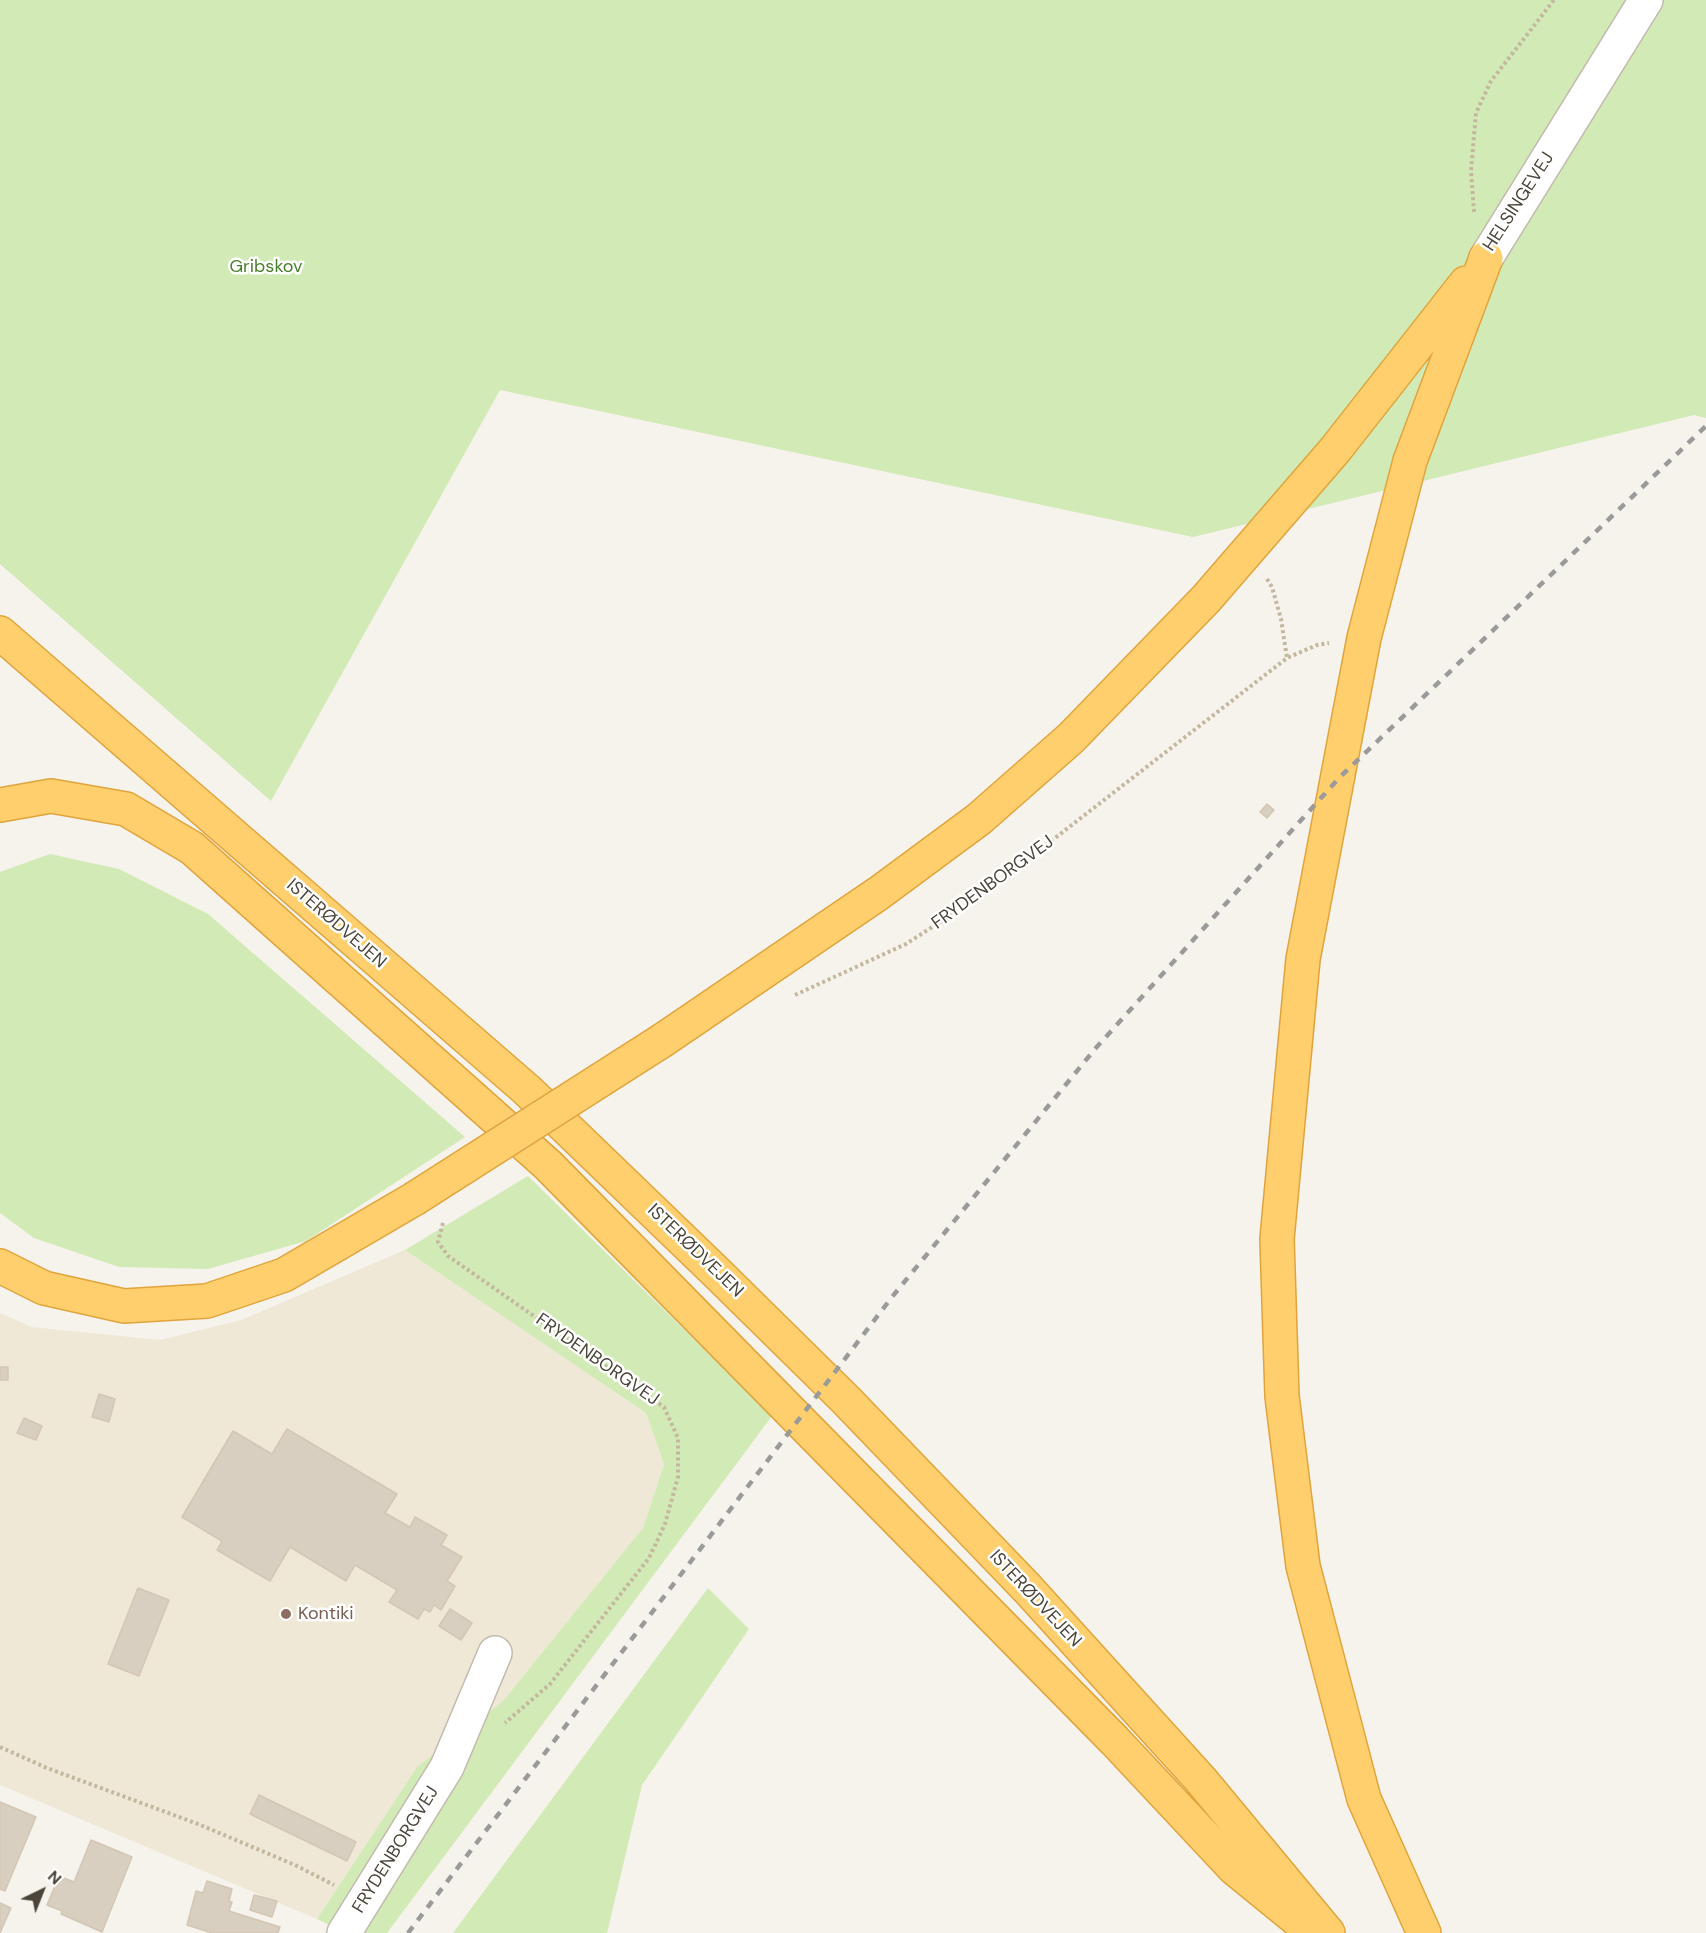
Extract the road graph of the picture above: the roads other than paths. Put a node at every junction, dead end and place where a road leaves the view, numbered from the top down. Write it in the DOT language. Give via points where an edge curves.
graph roads {
  1 [pos="1646,0"];
  2 [pos="1486,258"];
  3 [pos="0,633"];
  4 [pos="0,805"];
  5 [pos="0,1266"];
  6 [pos="495,1653"];
  7 [pos="344,1933"];
  8 [pos="1314,1933"];
  9 [pos="1328,1933"];
  10 [pos="1424,1933"];
  1 -- 2 [label="street, HELSINGEVEJ"];
  2 -- 5 [label="highway, bridge" via="1335,450 1206,599 1071,738 979,819 879,893 663,1040 414,1199 284,1275 207,1301 124,1306 44,1288"];
  2 -- 10 [label="highway" via="1410,461 1364,638 1303,960 1277,1239 1282,1396 1303,1566 1364,1799"];
  3 -- 9 [label="highway, ISTERØDVEJEN" via="527,1090 716,1272 1027,1588 1201,1780"];
  4 -- 8 [label="highway" via="51,796 126,809 192,848 548,1165 1107,1733 1234,1868"];
  6 -- 7 [label="street, FRYDENBORGVEJ" via="447,1767"];
}
